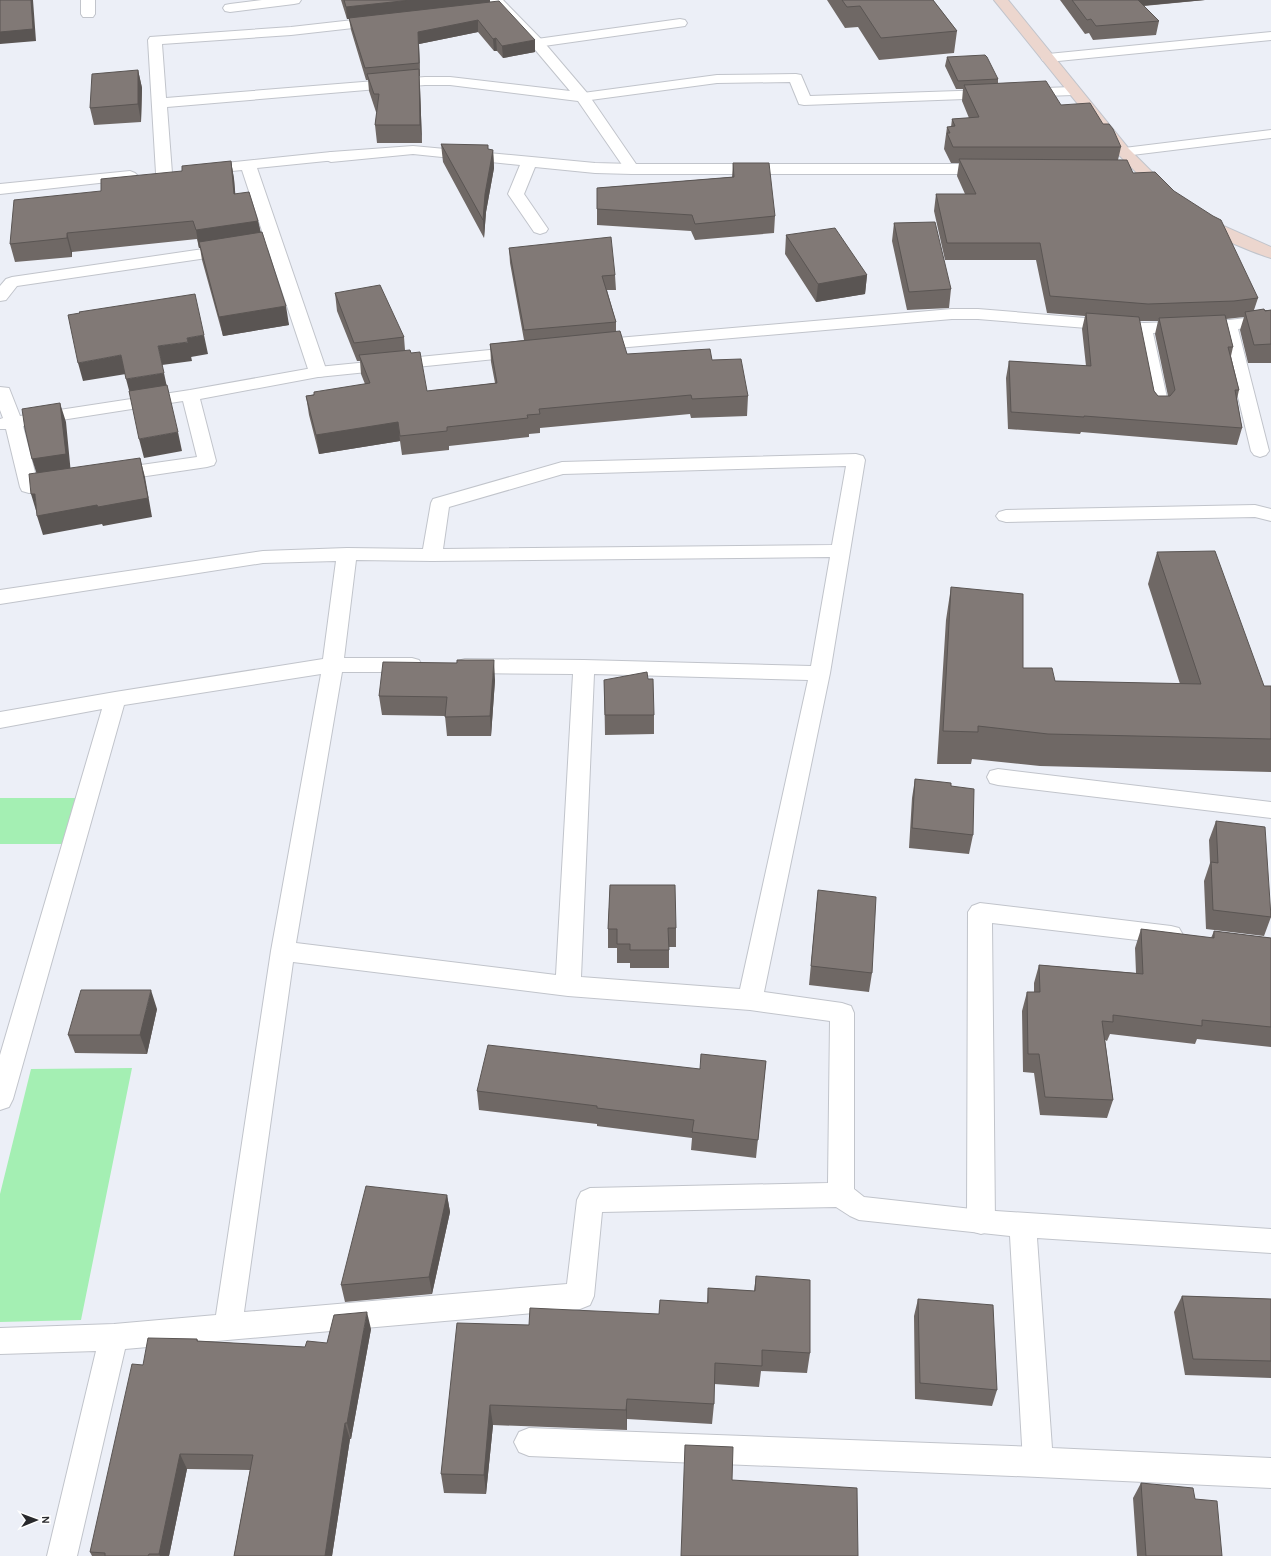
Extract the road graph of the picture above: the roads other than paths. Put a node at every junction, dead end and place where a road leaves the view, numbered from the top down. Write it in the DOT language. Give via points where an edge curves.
graph roads {
  1 [pos="88,0"];
  2 [pos="294,0"];
  3 [pos="1001,0"];
  4 [pos="495,6"];
  5 [pos="230,8"];
  6 [pos="88,14"];
  7 [pos="393,20"];
  8 [pos="680,23"];
  9 [pos="1271,36"];
  10 [pos="537,43"];
  11 [pos="1048,58"];
  12 [pos="1073,91"];
  13 [pos="583,97"];
  14 [pos="159,103"];
  15 [pos="1271,134"];
  16 [pos="1124,152"];
  17 [pos="529,162"];
  18 [pos="248,165"];
  19 [pos="632,169"];
  20 [pos="1006,170"];
  21 [pos="1125,170"];
  22 [pos="1141,170"];
  23 [pos="164,173"];
  24 [pos="0,189"];
  25 [pos="1176,204"];
  26 [pos="1189,212"];
  27 [pos="540,229"];
  28 [pos="275,243"];
  29 [pos="1271,253"];
  30 [pos="0,296"];
  31 [pos="1271,320"];
  32 [pos="1229,325"];
  33 [pos="1144,328"];
  34 [pos="578,346"];
  35 [pos="540,350"];
  36 [pos="318,372"];
  37 [pos="3,392"];
  38 [pos="190,395"];
  39 [pos="1160,407"];
  40 [pos="6,423"];
  41 [pos="1260,451"];
  42 [pos="98,477"];
  43 [pos="75,480"];
  44 [pos="1271,515"];
  45 [pos="1006,516"];
  46 [pos="840,551"];
  47 [pos="347,554"];
  48 [pos="432,555"];
  49 [pos="0,597"];
  50 [pos="333,665"];
  51 [pos="584,667"];
  52 [pos="820,673"];
  53 [pos="115,699"];
  54 [pos="0,720"];
  55 [pos="998,777"];
  56 [pos="1271,810"];
  57 [pos="1192,937"];
  58 [pos="283,951"];
  59 [pos="568,986"];
  60 [pos="750,1000"];
  61 [pos="2,1083"];
  62 [pos="841,1195"];
  63 [pos="981,1222"];
  64 [pos="1023,1226"];
  65 [pos="1271,1241"];
  66 [pos="228,1326"];
  67 [pos="114,1337"];
  68 [pos="0,1341"];
  69 [pos="529,1442"];
  70 [pos="1038,1462"];
  71 [pos="1271,1473"];
  72 [pos="62,1556"];
  1 -- 6 [label="street"];
  2 -- 5 [label="street"];
  3 -- 11 [label="main road"];
  4 -- 10 [label="street"];
  7 -- 14 [label="street" via="291,31 155,40"];
  8 -- 10 [label="street"];
  9 -- 11 [label="street"];
  10 -- 13 [label="street"];
  11 -- 12 [label="main road"];
  12 -- 13 [label="street" via="804,101 796,78 717,79"];
  12 -- 16 [label="main road"];
  13 -- 14 [label="street" via="450,81 425,81"];
  13 -- 19 [label="street"];
  14 -- 23 [label="street"];
  15 -- 16 [label="street"];
  16 -- 22 [label="main road"];
  17 -- 18 [label="street" via="413,150"];
  17 -- 19 [label="street"];
  17 -- 27 [label="street" via="516,194"];
  18 -- 23 [label="street"];
  18 -- 28 [label="street"];
  19 -- 20 [label="street"];
  21 -- 22 [label="street"];
  22 -- 25 [label="main road"];
  23 -- 24 [label="street"];
  26 -- 29 [label="main road" via="1215,229"];
  28 -- 30 [label="street" via="12,282"];
  28 -- 36 [label="street"];
  31 -- 32 [label="street"];
  32 -- 33 [label="street"];
  32 -- 41 [label="street"];
  33 -- 34 [label="street" via="952,314"];
  33 -- 39 [label="street"];
  35 -- 36 [label="street"];
  36 -- 38 [label="street"];
  37 -- 40 [label="street"];
  38 -- 40 [label="street"];
  38 -- 42 [label="street" via="207,461"];
  40 -- 43 [label="street" via="29,487"];
  44 -- 45 [label="street" via="1255,511"];
  46 -- 48 [label="street"];
  46 -- 48 [label="street" via="856,460 562,468 440,503"];
  46 -- 52 [label="street"];
  47 -- 48 [label="street"];
  47 -- 49 [label="street" via="263,557"];
  47 -- 50 [label="street"];
  50 -- 51 [label="street"];
  50 -- 53 [label="street"];
  50 -- 58 [label="street"];
  51 -- 52 [label="street"];
  51 -- 59 [label="street"];
  52 -- 60 [label="street"];
  53 -- 54 [label="street"];
  53 -- 61 [label="street"];
  55 -- 56 [label="street"];
  57 -- 63 [label="street" via="980,912"];
  58 -- 59 [label="street"];
  58 -- 66 [label="street"];
  59 -- 60 [label="street"];
  60 -- 62 [label="street" via="842,1013"];
  62 -- 63 [label="street" via="859,1208"];
  62 -- 66 [label="street" via="590,1200 580,1296"];
  63 -- 64 [label="street"];
  64 -- 65 [label="street"];
  64 -- 70 [label="street"];
  66 -- 67 [label="street"];
  67 -- 68 [label="street"];
  67 -- 72 [label="street"];
  69 -- 70 [label="street"];
  70 -- 71 [label="street"];
}
